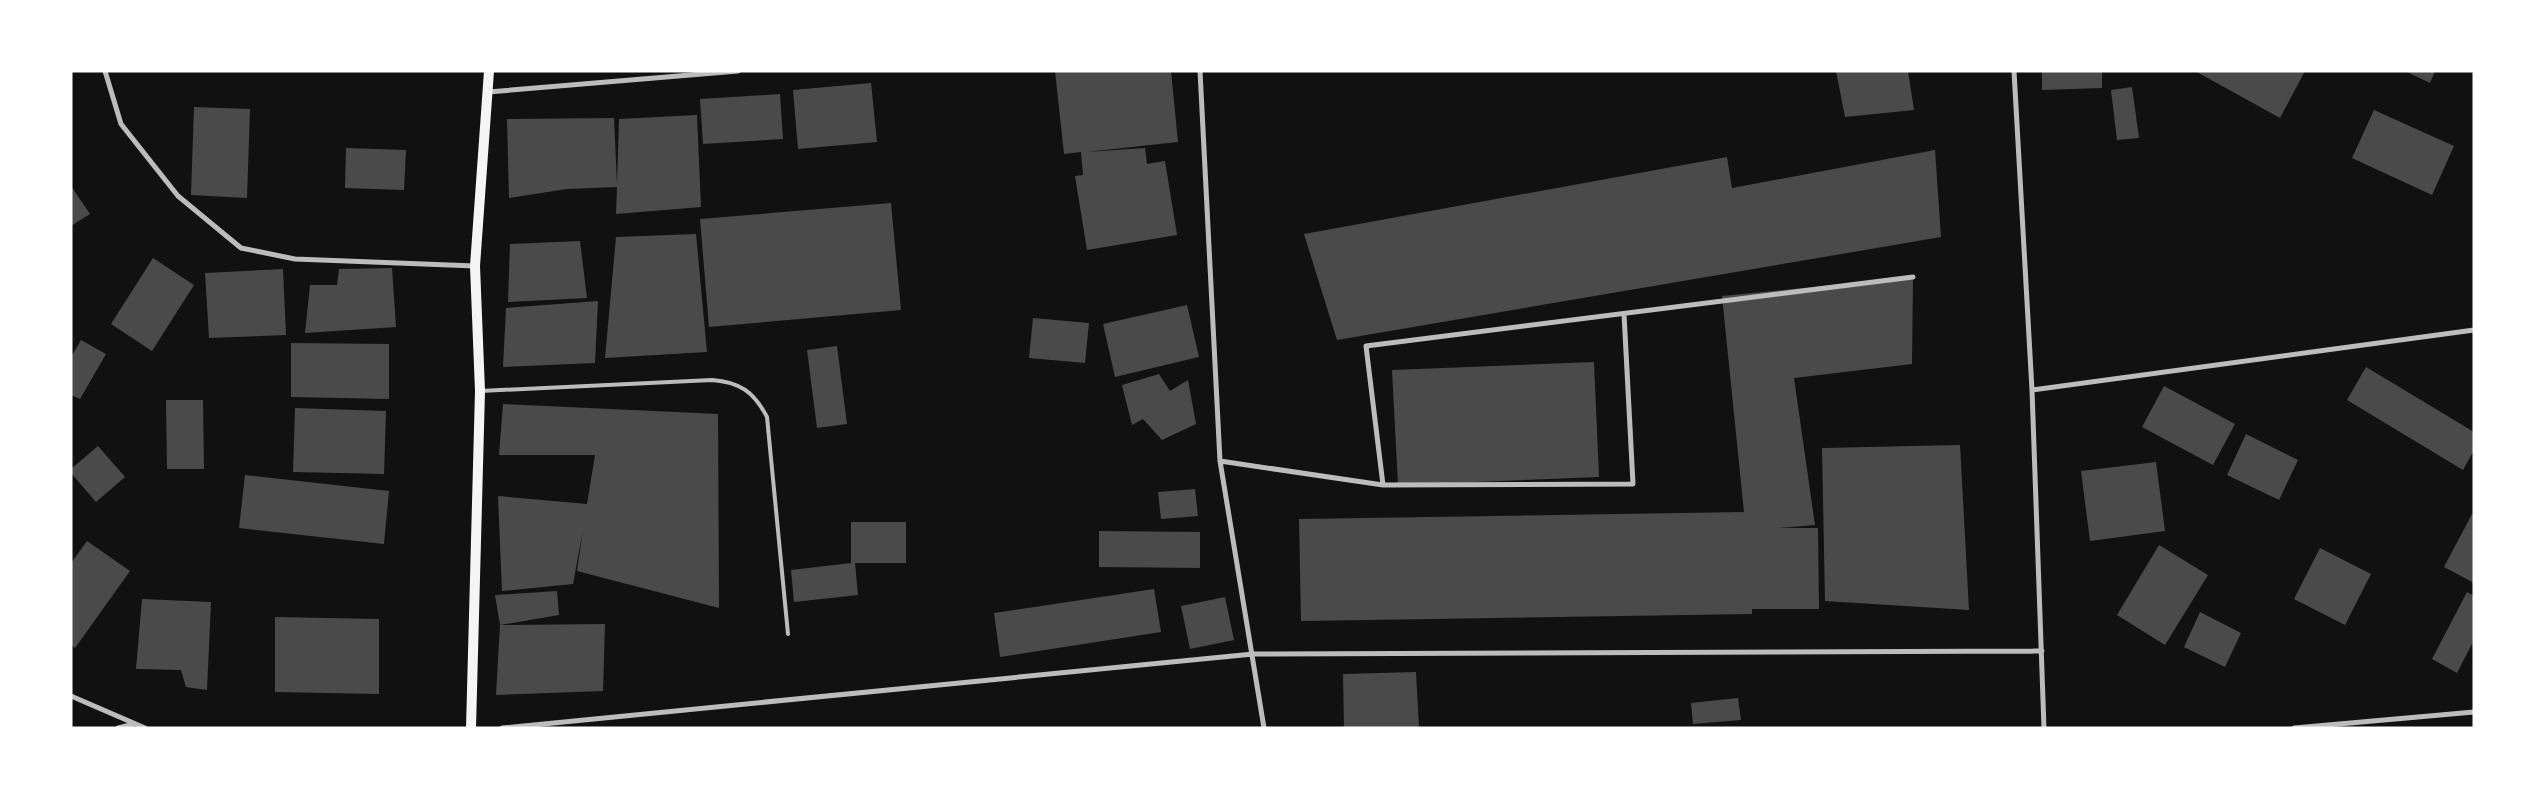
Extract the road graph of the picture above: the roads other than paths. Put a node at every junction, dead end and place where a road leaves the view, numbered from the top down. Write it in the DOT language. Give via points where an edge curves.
graph roads {
  1 [pos="105,71"];
  2 [pos="489,71"];
  3 [pos="738,71"];
  4 [pos="1200,71"];
  5 [pos="2014,71"];
  6 [pos="488,92"];
  7 [pos="475,266"];
  8 [pos="1912,277"];
  9 [pos="1624,314"];
  10 [pos="2474,330"];
  11 [pos="2032,390"];
  12 [pos="480,391"];
  13 [pos="1220,462"];
  14 [pos="1383,485"];
  15 [pos="788,634"];
  16 [pos="2042,651"];
  17 [pos="1253,654"];
  18 [pos="71,696"];
  19 [pos="2474,712"];
  20 [pos="135,724"];
  21 [pos="118,728"];
  22 [pos="145,728"];
  23 [pos="471,728"];
  24 [pos="502,728"];
  25 [pos="1264,728"];
  26 [pos="2044,728"];
  27 [pos="2294,728"];
  1 -- 7 [label="street" via="121,124 178,196 241,248 295,258"];
  2 -- 6 [label="main road"];
  3 -- 6 [label="street"];
  4 -- 13 [label="street"];
  5 -- 11 [label="street"];
  6 -- 7 [label="main road"];
  7 -- 12 [label="main road"];
  8 -- 9 [label="street"];
  9 -- 14 [label="street" via="1366,346"];
  9 -- 14 [label="street" via="1633,484"];
  10 -- 11 [label="street"];
  11 -- 16 [label="street"];
  12 -- 15 [label="lane" via="712,380 740,386 750,392 767,416"];
  12 -- 23 [label="main road"];
  13 -- 14 [label="street"];
  13 -- 17 [label="street"];
  16 -- 17 [label="street"];
  16 -- 26 [label="street"];
  17 -- 24 [label="street"];
  17 -- 25 [label="street"];
  18 -- 20 [label="street"];
  19 -- 27 [label="street"];
  20 -- 21 [label="street"];
  20 -- 22 [label="street"];
}
